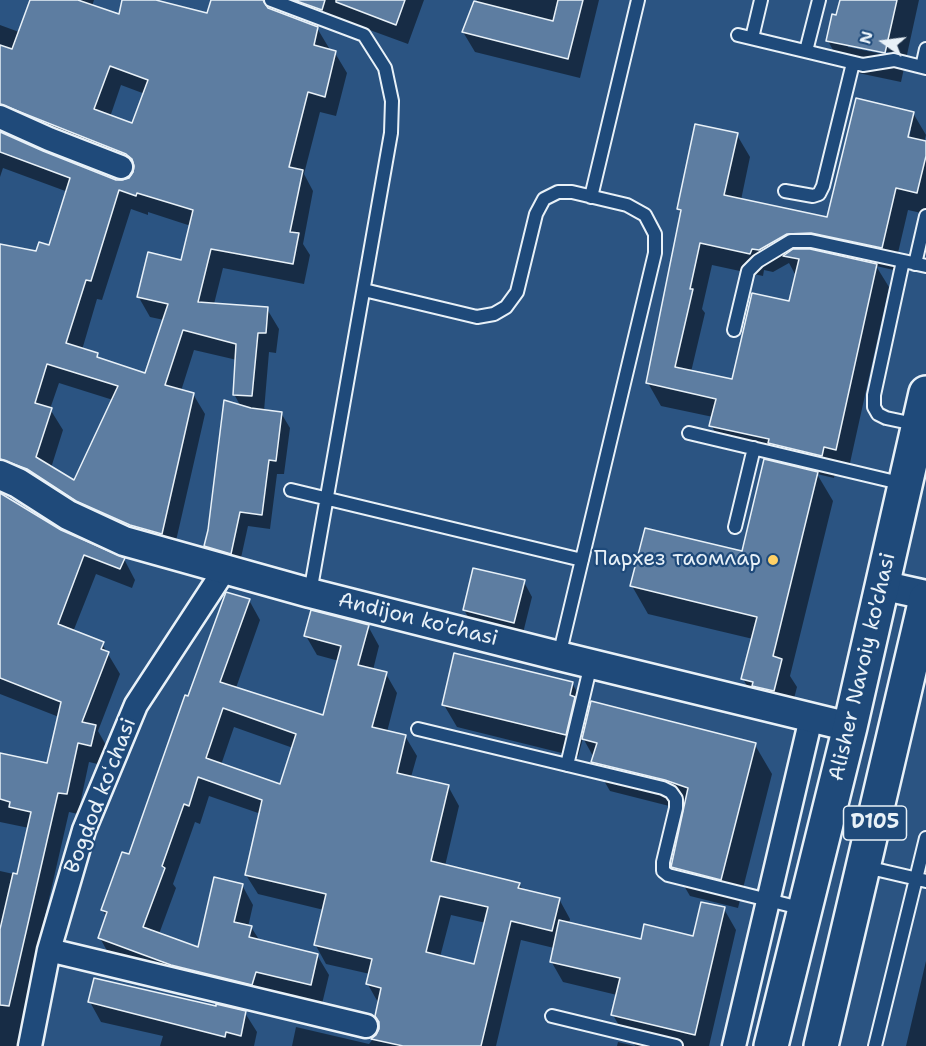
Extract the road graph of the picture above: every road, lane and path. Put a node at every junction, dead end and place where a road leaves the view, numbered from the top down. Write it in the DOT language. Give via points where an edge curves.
graph roads {
  1 [pos="271,0"];
  2 [pos="638,0"];
  3 [pos="761,0"];
  4 [pos="819,0"];
  5 [pos="738,35"];
  6 [pos="752,39"];
  7 [pos="926,49"];
  8 [pos="806,51"];
  9 [pos="853,63"];
  10 [pos="924,67"];
  11 [pos="0,117"];
  12 [pos="122,166"];
  13 [pos="785,191"];
  14 [pos="591,196"];
  15 [pos="926,216"];
  16 [pos="915,264"];
  17 [pos="364,290"];
  18 [pos="734,330"];
  19 [pos="926,393"];
  20 [pos="919,425"];
  21 [pos="689,433"];
  22 [pos="754,448"];
  23 [pos="0,475"];
  24 [pos="905,484"];
  25 [pos="291,490"];
  26 [pos="326,499"];
  27 [pos="735,527"];
  28 [pos="582,560"];
  29 [pos="225,569"];
  30 [pos="881,585"];
  31 [pos="310,592"];
  32 [pos="926,597"];
  33 [pos="558,656"];
  34 [pos="591,664"];
  35 [pos="811,718"];
  36 [pos="850,728"];
  37 [pos="418,729"];
  38 [pos="567,765"];
  39 [pos="926,838"];
  40 [pos="864,867"];
  41 [pos="921,880"];
  42 [pos="768,900"];
  43 [pos="805,909"];
  44 [pos="50,950"];
  45 [pos="552,1016"];
  46 [pos="366,1026"];
  47 [pos="30,1046"];
  48 [pos="676,1046"];
  49 [pos="734,1046"];
  50 [pos="771,1046"];
  51 [pos="821,1046"];
  52 [pos="874,1046"];
  1 -- 17 [label="lane" via="364,35 385,68 392,101 391,133"];
  2 -- 14 [label="lane"];
  3 -- 6 [label="lane"];
  4 -- 8 [label="lane"];
  5 -- 6 [label="lane"];
  6 -- 8 [label="lane"];
  7 -- 10 [label="lane"];
  8 -- 9 [label="lane"];
  9 -- 10 [label="lane" via="894,60"];
  9 -- 13 [label="lane" via="819,194"];
  11 -- 12 [label="street"];
  14 -- 17 [label="lane" via="558,192 544,199 536,214 517,292 506,308 494,314 477,317"];
  14 -- 28 [label="lane" via="627,205 645,215 655,234 655,253"];
  15 -- 16 [label="lane"];
  16 -- 18 [label="lane" via="811,241 792,241 748,271"];
  16 -- 20 [label="lane" via="874,395 874,407 886,418"];
  17 -- 26 [label="lane"];
  19 -- 20 [label="main road, Alisher Navoiy ko'chasi / D105"];
  20 -- 24 [label="main road, Alisher Navoiy ko'chasi / D105"];
  21 -- 22 [label="lane"];
  22 -- 24 [label="lane"];
  22 -- 27 [label="lane"];
  23 -- 29 [label="street, Andijon ko'chasi" via="68,515 124,541"];
  24 -- 30 [label="main road, Alisher Navoiy ko'chasi / D105"];
  25 -- 26 [label="lane"];
  26 -- 28 [label="lane"];
  26 -- 31 [label="lane"];
  28 -- 33 [label="lane"];
  29 -- 31 [label="street, Andijon ko'chasi"];
  29 -- 44 [label="street, Bogdod koʻchasi" via="136,705 84,831"];
  30 -- 32 [label="street"];
  30 -- 36 [label="main road, Alisher Navoiy ko'chasi / D105"];
  31 -- 33 [label="street, Andijon ko'chasi"];
  32 -- 40 [label="main road, D105"];
  33 -- 34 [label="street, Andijon ko'chasi"];
  34 -- 35 [label="street, Andijon ko'chasi"];
  34 -- 38 [label="lane"];
  35 -- 36 [label="street, Andijon ko'chasi"];
  35 -- 42 [label="street"];
  36 -- 43 [label="main road, Alisher Navoiy ko'chasi / D105"];
  37 -- 38 [label="lane"];
  38 -- 42 [label="lane" via="671,792 676,807 663,871 673,878"];
  39 -- 41 [label="lane"];
  40 -- 41 [label="lane"];
  40 -- 51 [label="main road, D105"];
  41 -- 52 [label="lane"];
  42 -- 43 [label="lane"];
  42 -- 49 [label="street"];
  43 -- 50 [label="main road, Alisher Navoiy ko'chasi / D105"];
  44 -- 46 [label="street"];
  44 -- 47 [label="street, Bogdod koʻchasi"];
  45 -- 48 [label="lane"];
}
